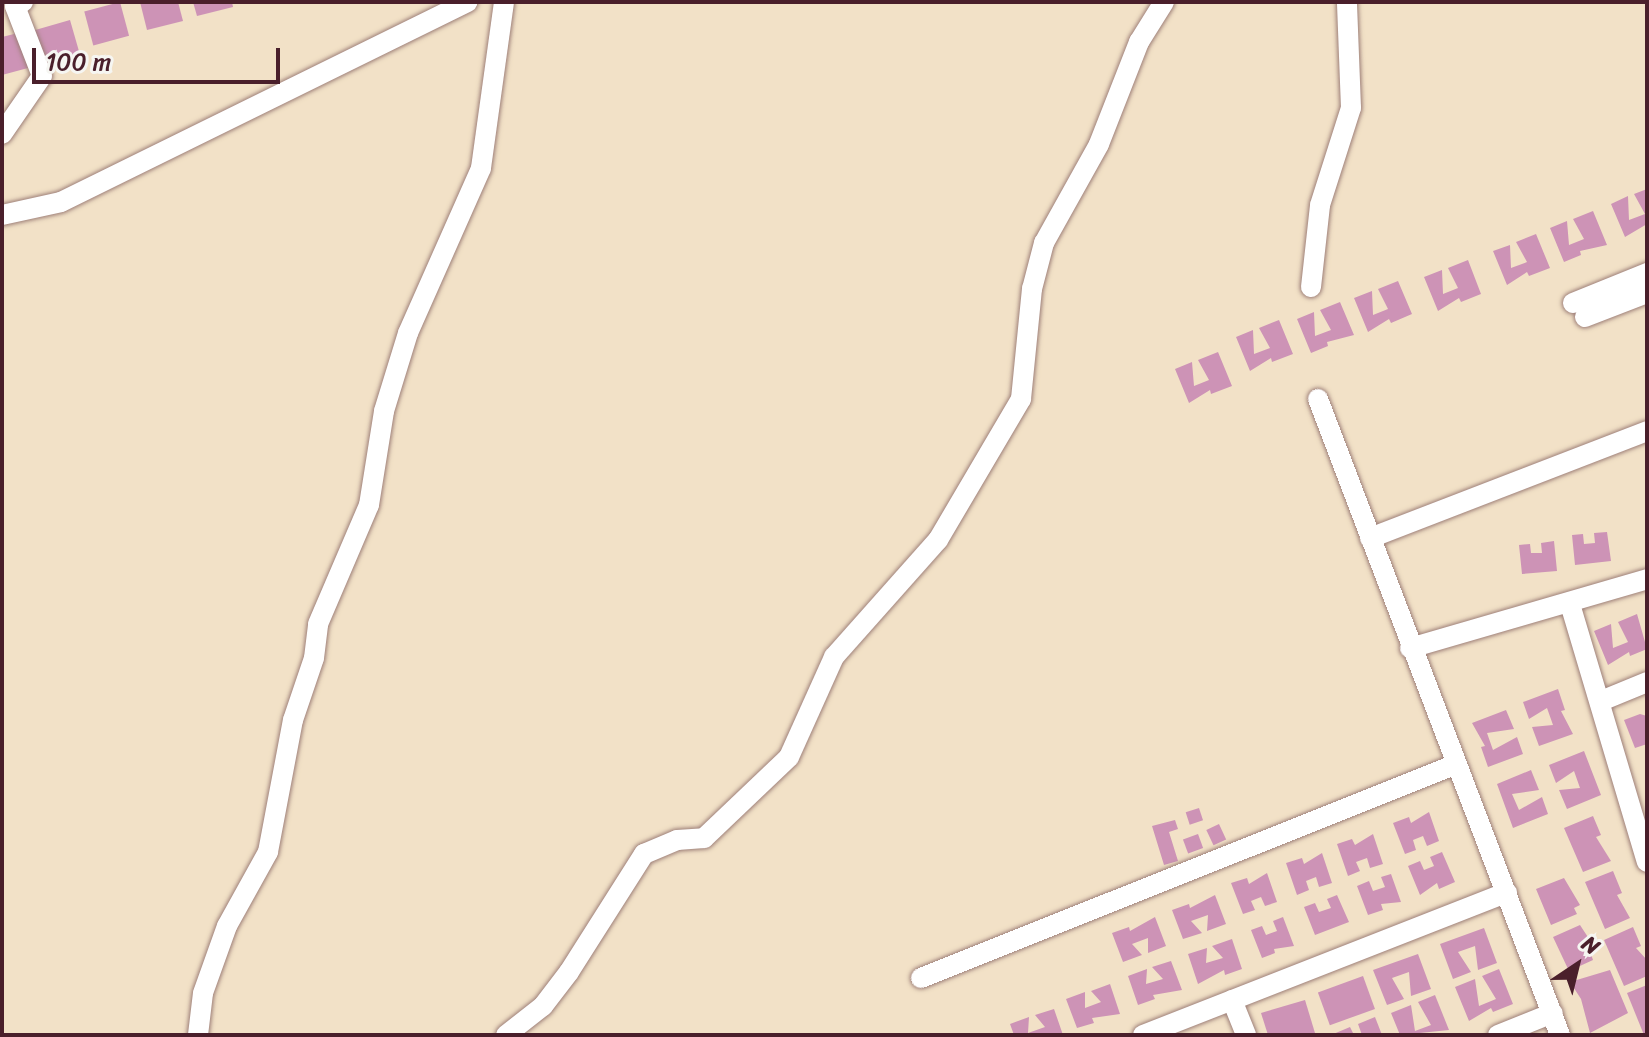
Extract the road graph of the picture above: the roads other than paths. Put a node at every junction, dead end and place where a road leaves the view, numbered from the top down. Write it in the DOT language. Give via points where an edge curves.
graph roads {
  1 [pos="23,2"];
  2 [pos="468,2"];
  3 [pos="504,2"];
  4 [pos="1164,2"];
  5 [pos="1347,2"];
  6 [pos="2,134"];
  7 [pos="2,215"];
  8 [pos="1647,273"];
  9 [pos="1311,287"];
  10 [pos="1647,293"];
  11 [pos="1318,399"];
  12 [pos="1647,431"];
  13 [pos="1370,538"];
  14 [pos="1647,579"];
  15 [pos="1570,604"];
  16 [pos="1410,648"];
  17 [pos="1647,682"];
  18 [pos="1601,701"];
  19 [pos="1454,765"];
  20 [pos="1642,832"];
  21 [pos="1647,862"];
  22 [pos="1507,892"];
  23 [pos="921,978"];
  24 [pos="1232,1000"];
  25 [pos="1553,1013"];
  26 [pos="198,1035"];
  27 [pos="506,1035"];
  28 [pos="1143,1035"];
  29 [pos="1246,1035"];
  30 [pos="1498,1035"];
  31 [pos="1560,1035"];
  1 -- 6 [label="street" via="15,6 42,76"];
  2 -- 7 [label="street" via="61,202"];
  3 -- 26 [label="street" via="481,168 408,333 384,411 369,505 318,624 268,852 227,926 203,993"];
  4 -- 27 [label="street" via="1139,42 1080,183 1044,243 1032,289 1021,399 938,540 834,657 789,757 704,838 677,840 644,854 560,984 543,1006"];
  5 -- 9 [label="street" via="1351,108 1320,205"];
  8 -- 10 [label="street" via="1579,310"];
  11 -- 13 [label="street"];
  12 -- 13 [label="street"];
  13 -- 16 [label="street"];
  14 -- 15 [label="street"];
  15 -- 16 [label="street"];
  15 -- 18 [label="street"];
  16 -- 19 [label="street"];
  17 -- 18 [label="street"];
  18 -- 20 [label="street"];
  19 -- 22 [label="street"];
  19 -- 23 [label="street"];
  20 -- 21 [label="street"];
  22 -- 24 [label="street"];
  22 -- 25 [label="street"];
  24 -- 28 [label="street"];
  24 -- 29 [label="street"];
  25 -- 30 [label="street"];
  25 -- 31 [label="street"];
}
